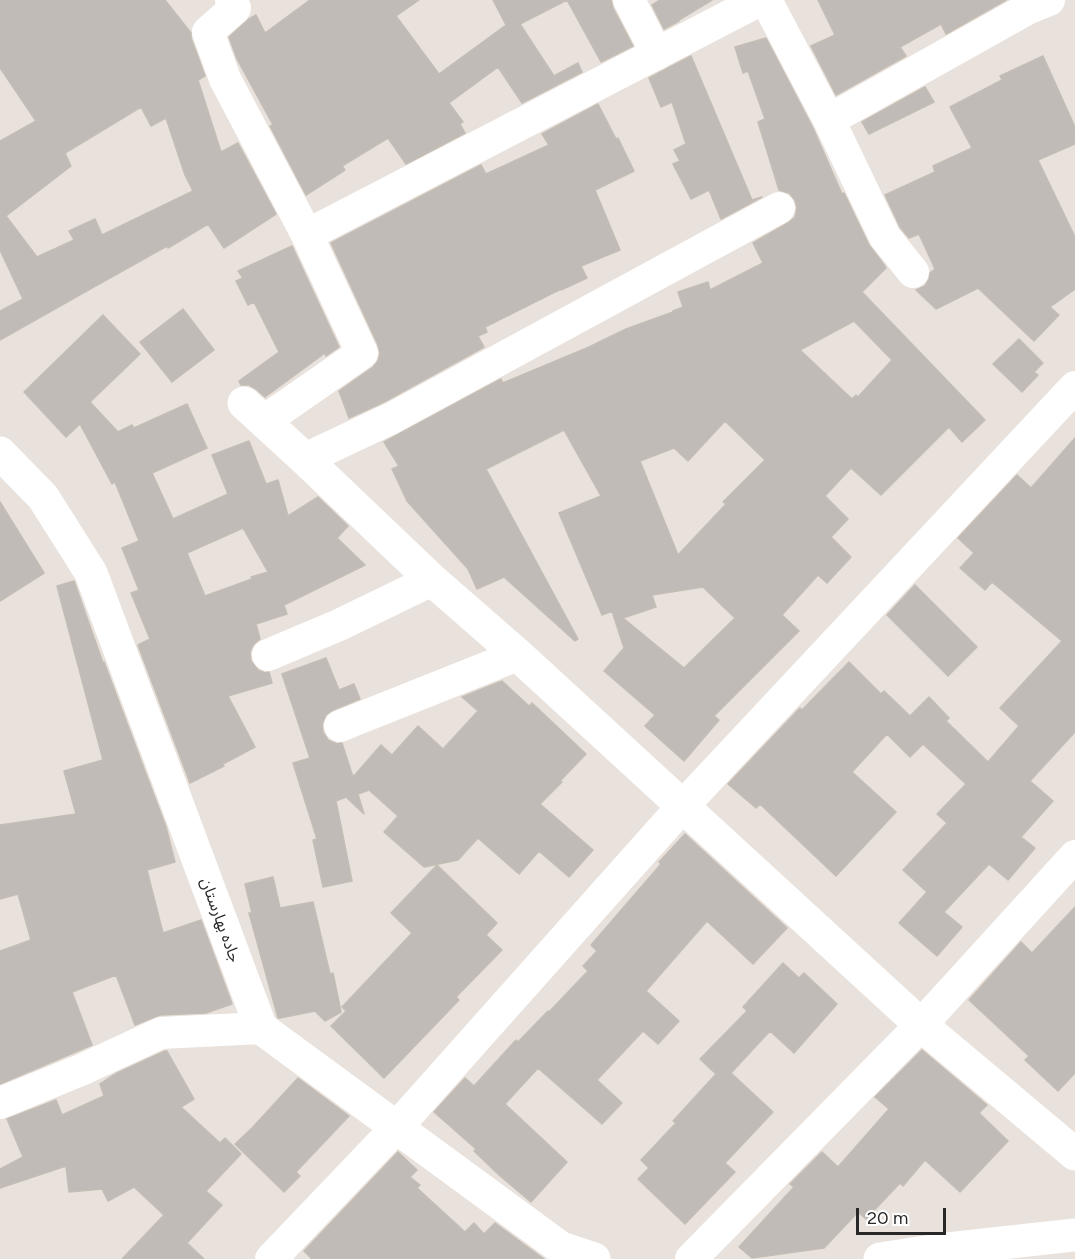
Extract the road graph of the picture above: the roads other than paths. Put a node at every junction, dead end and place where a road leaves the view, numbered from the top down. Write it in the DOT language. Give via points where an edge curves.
graph roads {
  1 [pos="629,0"];
  2 [pos="760,0"];
  3 [pos="766,0"];
  4 [pos="239,3"];
  5 [pos="1033,3"];
  6 [pos="657,54"];
  7 [pos="829,120"];
  8 [pos="779,208"];
  9 [pos="307,235"];
  10 [pos="913,272"];
  11 [pos="1075,387"];
  12 [pos="254,412"];
  13 [pos="0,453"];
  14 [pos="305,459"];
  15 [pos="432,580"];
  16 [pos="268,655"];
  17 [pos="518,655"];
  18 [pos="340,726"];
  19 [pos="682,807"];
  20 [pos="1075,856"];
  21 [pos="921,1025"];
  22 [pos="261,1028"];
  23 [pos="0,1103"];
  24 [pos="396,1128"];
  25 [pos="1075,1154"];
  26 [pos="1075,1234"];
  27 [pos="271,1259"];
  28 [pos="594,1259"];
  29 [pos="691,1259"];
  30 [pos="880,1259"];
  1 -- 6 [label="street"];
  2 -- 6 [label="street"];
  3 -- 7 [label="street"];
  4 -- 9 [label="street" via="208,32 225,79"];
  5 -- 7 [label="street"];
  6 -- 9 [label="street"];
  7 -- 10 [label="street" via="885,237"];
  8 -- 14 [label="street" via="392,418"];
  9 -- 12 [label="street" via="362,353"];
  11 -- 19 [label="street"];
  12 -- 14 [label="street"];
  13 -- 22 [label="street, جاده بهارستان" via="43,497 91,573"];
  14 -- 15 [label="street"];
  15 -- 16 [label="street"];
  15 -- 17 [label="street"];
  17 -- 18 [label="street"];
  17 -- 19 [label="street"];
  19 -- 21 [label="street"];
  19 -- 24 [label="street"];
  20 -- 21 [label="street"];
  21 -- 25 [label="street"];
  21 -- 29 [label="street"];
  22 -- 23 [label="street" via="161,1033"];
  22 -- 24 [label="street"];
  24 -- 27 [label="street"];
  24 -- 28 [label="street" via="561,1248"];
  26 -- 30 [label="street"];
}
